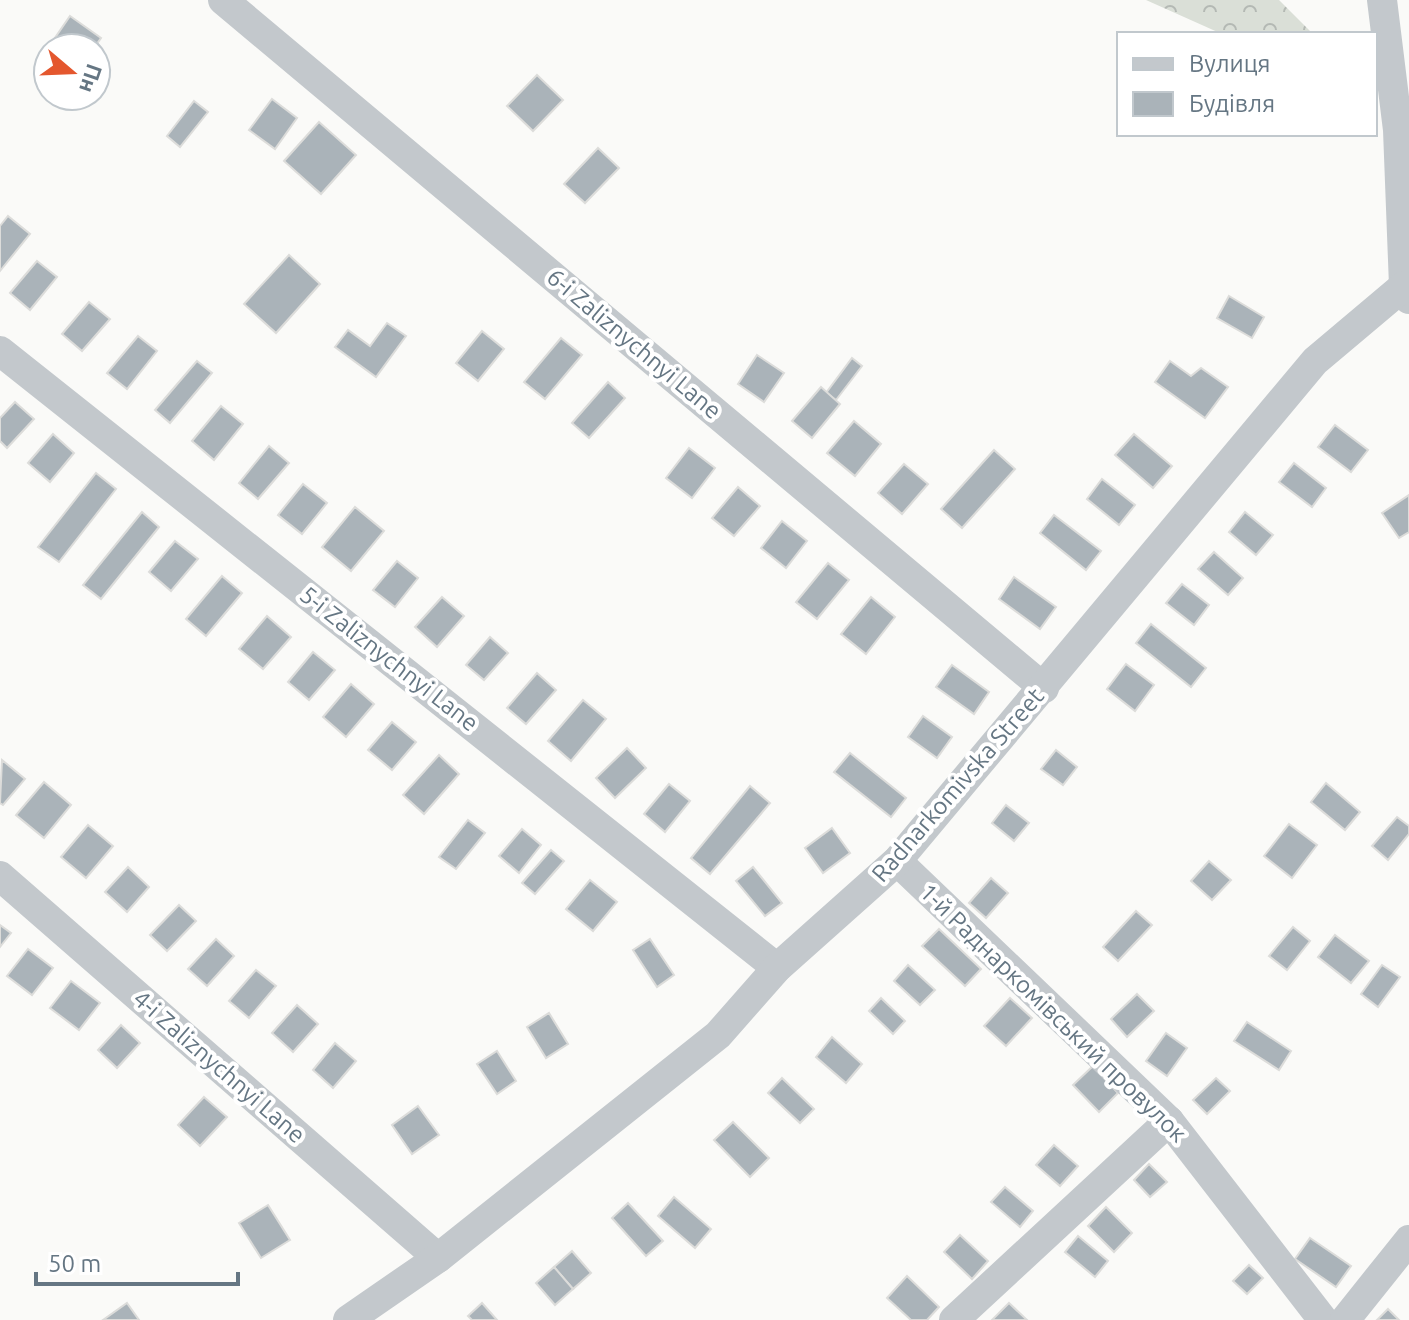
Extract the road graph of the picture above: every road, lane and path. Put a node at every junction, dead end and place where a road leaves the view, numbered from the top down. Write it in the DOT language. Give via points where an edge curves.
graph roads {
  1 [pos="223,0"];
  2 [pos="1382,0"];
  3 [pos="1407,292"];
  4 [pos="0,351"];
  5 [pos="1044,688"];
  6 [pos="897,861"];
  7 [pos="0,876"];
  8 [pos="777,968"];
  9 [pos="1169,1121"];
  10 [pos="1409,1240"];
  11 [pos="438,1258"];
  12 [pos="348,1320"];
  13 [pos="954,1320"];
  14 [pos="1323,1320"];
  15 [pos="1345,1320"];
  1 -- 5 [label="street, 6-i Zaliznychnyi Lane"];
  2 -- 3 [label="street" via="1398,130"];
  3 -- 5 [label="street, Radnarkomivska Street" via="1315,361"];
  4 -- 8 [label="street, 5-i Zaliznychnyi Lane"];
  5 -- 6 [label="street, Radnarkomivska Street"];
  6 -- 8 [label="street, Radnarkomivska Street"];
  6 -- 9 [label="street, 1-й Раднаркомівський провулок"];
  7 -- 11 [label="street, 4-i Zaliznychnyi Lane"];
  8 -- 11 [label="street, Radnarkomivska Street" via="718,1035"];
  9 -- 13 [label="street"];
  9 -- 14 [label="street, 1-й Раднаркомівський провулок"];
  10 -- 15 [label="street"];
  11 -- 12 [label="street, Radnarkomivska Street"];
}
